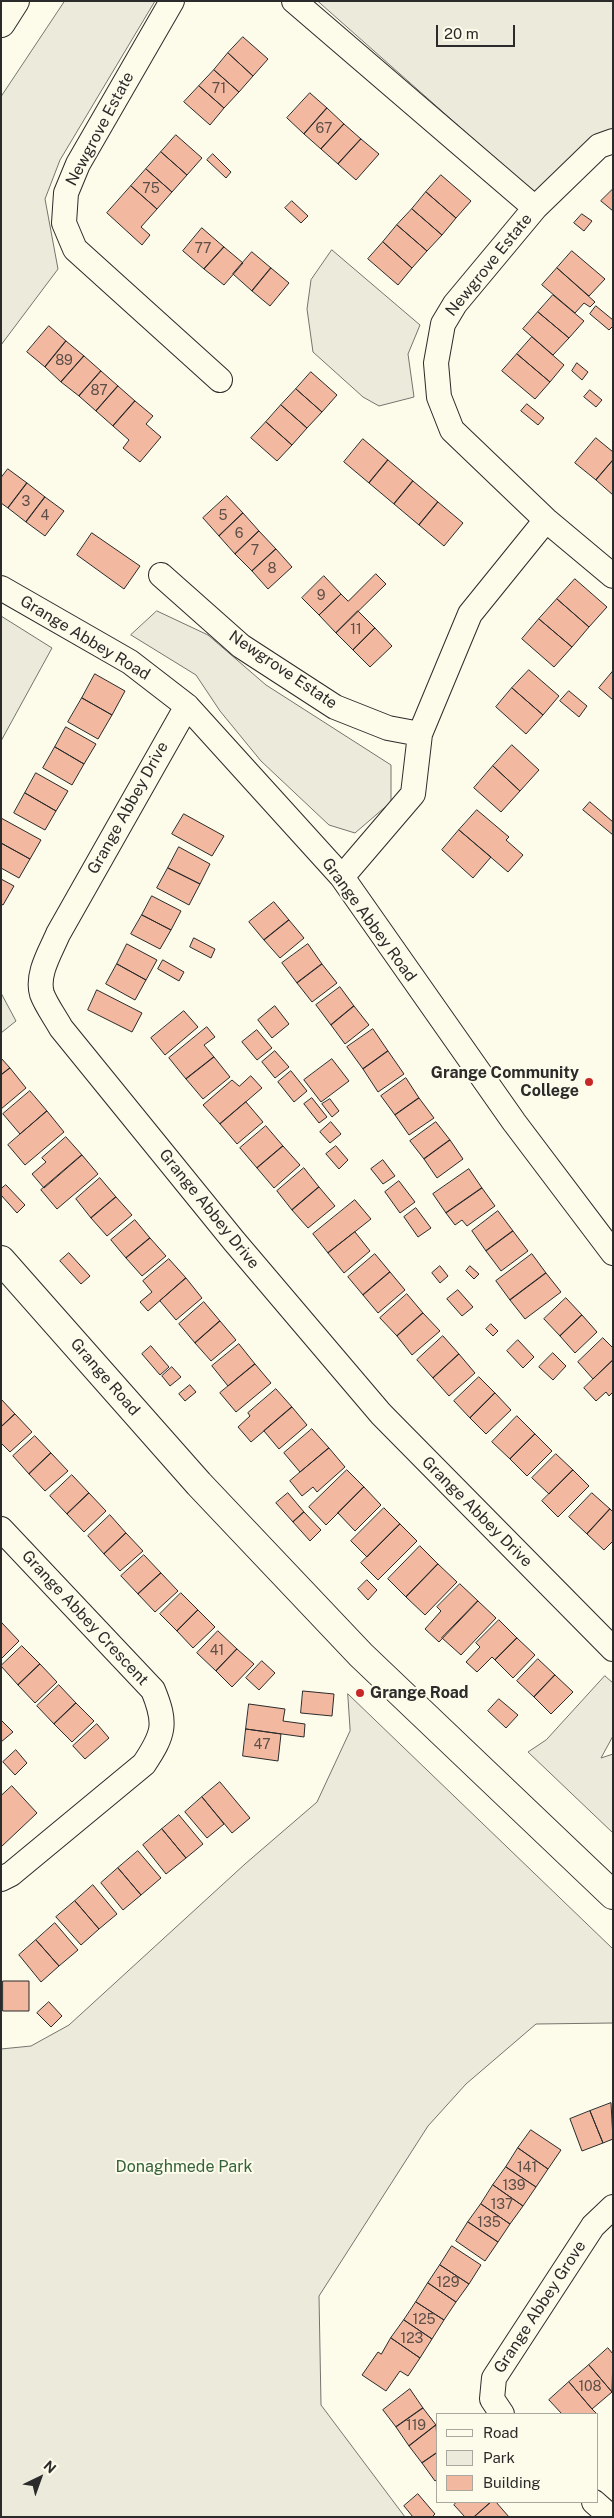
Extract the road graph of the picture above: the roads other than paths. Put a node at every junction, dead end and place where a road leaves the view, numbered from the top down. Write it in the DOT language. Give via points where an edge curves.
graph roads {
  1 [pos="16,1"];
  2 [pos="172,1"];
  3 [pos="294,1"];
  4 [pos="1,23"];
  5 [pos="613,141"];
  6 [pos="535,208"];
  7 [pos="220,380"];
  8 [pos="546,520"];
  9 [pos="161,575"];
  10 [pos="613,576"];
  11 [pos="1,588"];
  12 [pos="187,706"];
  13 [pos="420,734"];
  14 [pos="342,877"];
  15 [pos="613,1253"];
  16 [pos="1,1260"];
  17 [pos="1,1529"];
  18 [pos="613,1649"];
  19 [pos="1,1879"];
  20 [pos="613,1895"];
  21 [pos="613,2207"];
  22 [pos="501,2413"];
  23 [pos="595,2503"];
  24 [pos="611,2517"];
  1 -- 4 [label="main road"];
  2 -- 7 [label="street, Newgrove Estate" via="78,164 66,193 64,223 75,249"];
  3 -- 6 [label="street, Newgrove Estate"];
  5 -- 6 [label="street, Newgrove Estate" via="599,146"];
  6 -- 8 [label="street, Newgrove Estate" via="455,304 443,324 436,362 439,397 452,430"];
  8 -- 10 [label="street, Newgrove Estate"];
  8 -- 13 [label="street" via="470,614"];
  9 -- 13 [label="street, Newgrove Estate" via="241,646 335,707 388,728"];
  11 -- 12 [label="street, Grange Abbey Road" via="130,662"];
  12 -- 14 [label="street, Grange Abbey Road"];
  12 -- 18 [label="street, Grange Abbey Drive" via="58,934 45,964 40,985 42,994 68,1036 234,1241 381,1414"];
  13 -- 14 [label="street" via="413,794"];
  14 -- 15 [label="street, Grange Abbey Road" via="514,1122"];
  16 -- 20 [label="main road, Grange Road" via="199,1484 361,1655"];
  17 -- 19 [label="street, Grange Abbey Crescent" via="153,1690 162,1714 159,1742 144,1764 12,1874"];
  21 -- 22 [label="street, Grange Abbey Grove" via="593,2226 494,2378 492,2399"];
  23 -- 24 [label="street"];
}
